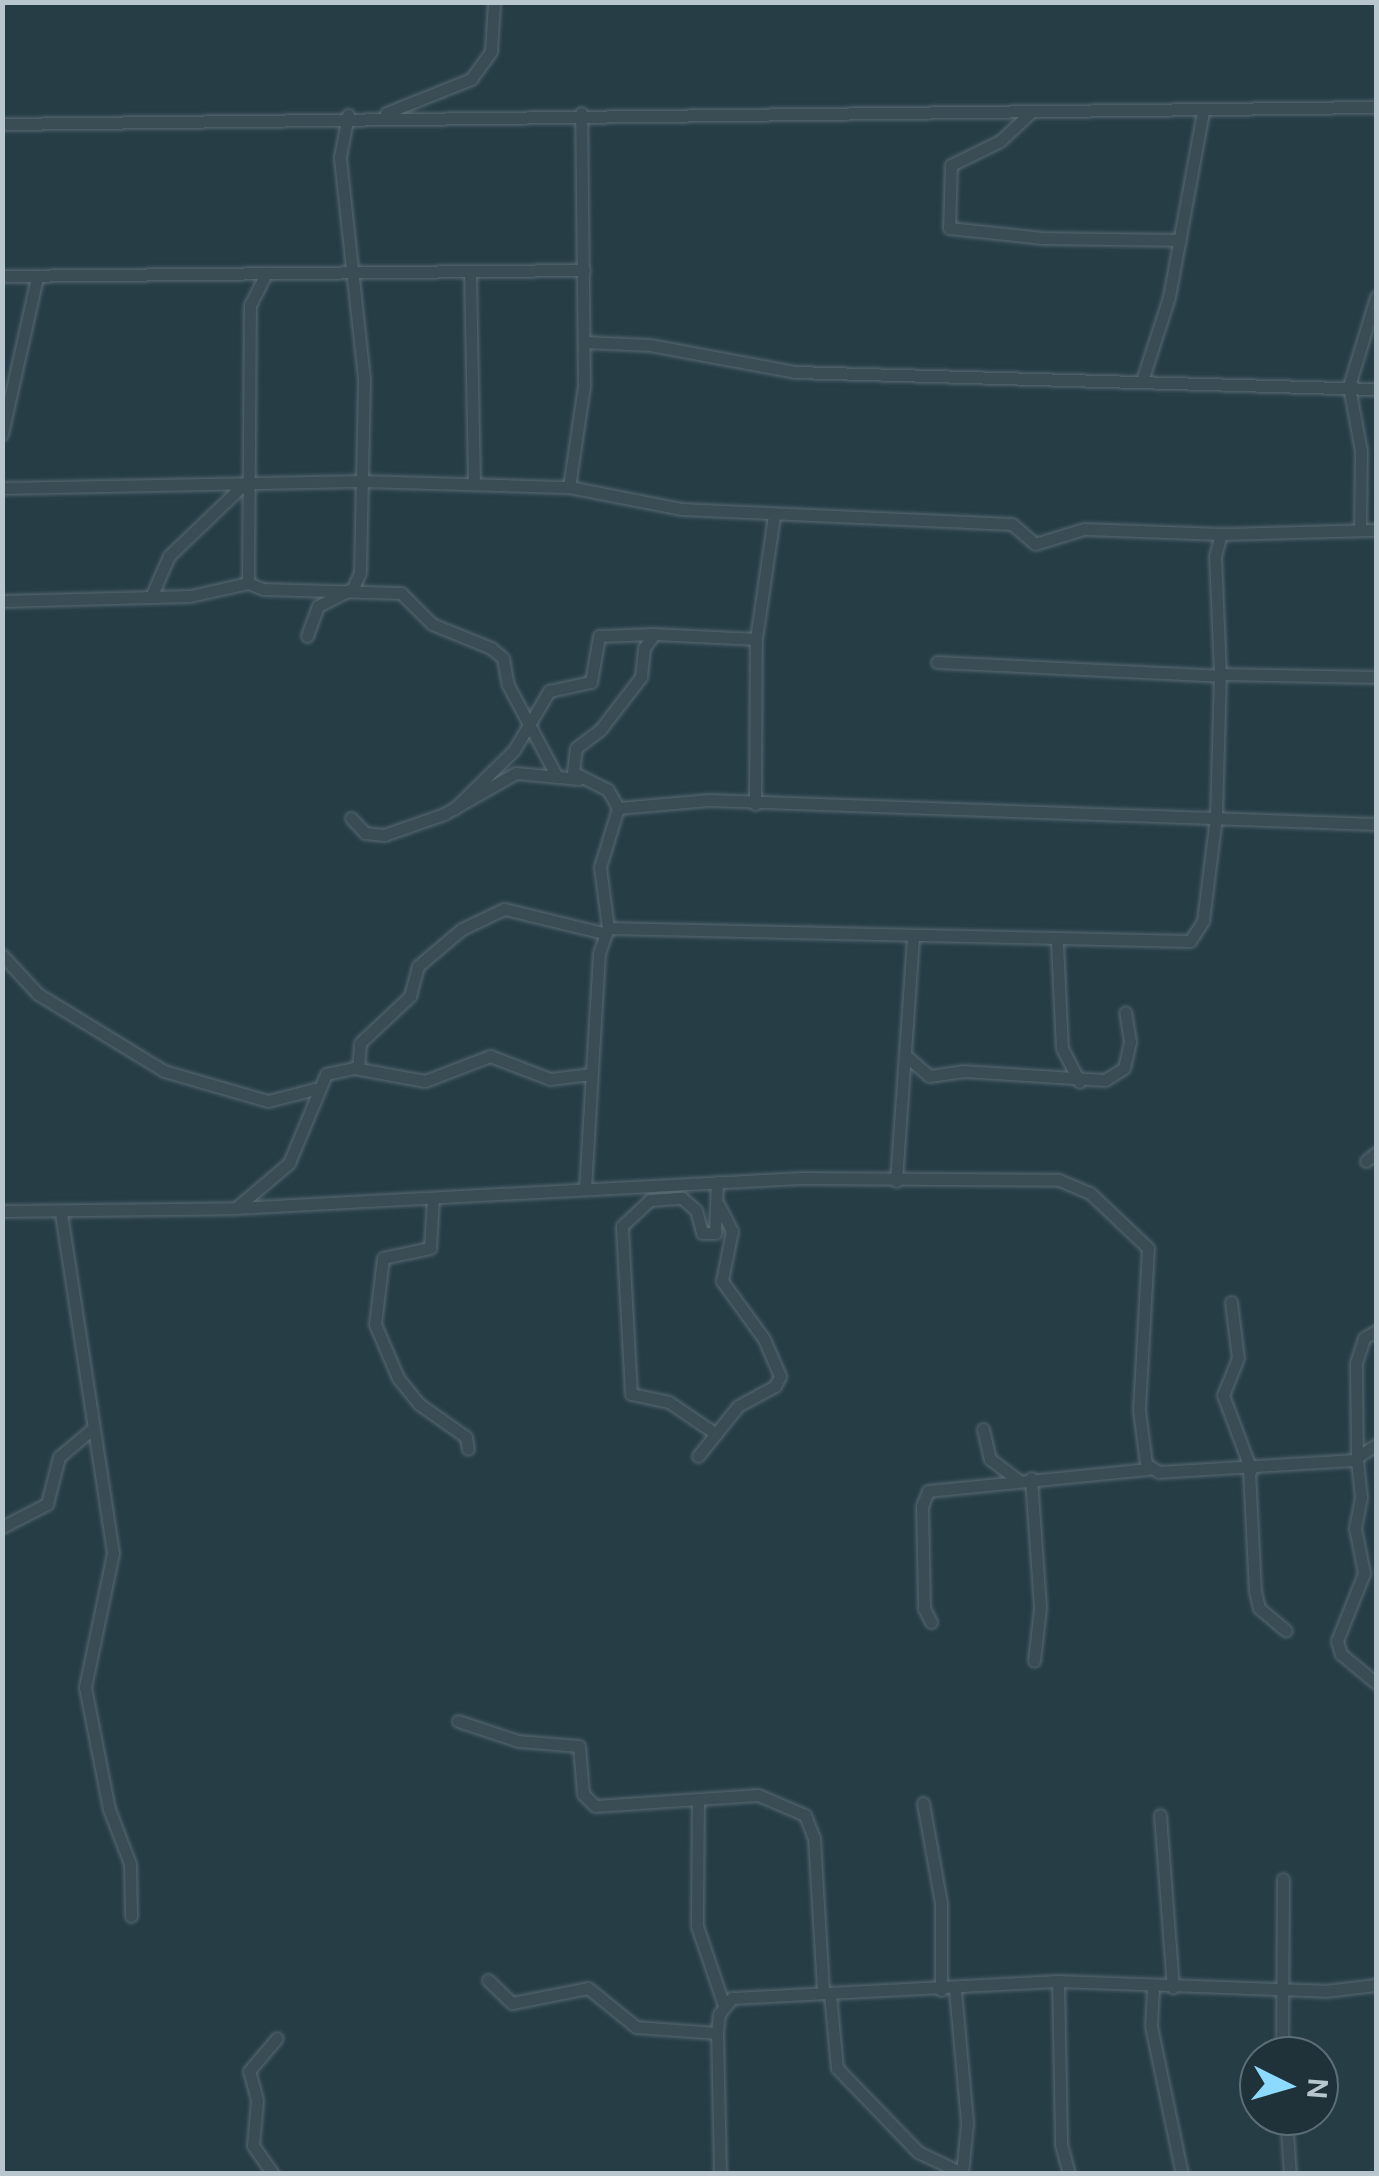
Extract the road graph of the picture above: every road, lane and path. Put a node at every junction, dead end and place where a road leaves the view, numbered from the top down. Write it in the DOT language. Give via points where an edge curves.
graph roads {
  1 [pos="494,2"];
  2 [pos="1376,107"];
  3 [pos="1203,112"];
  4 [pos="580,113"];
  5 [pos="1030,113"];
  6 [pos="383,115"];
  7 [pos="348,116"];
  8 [pos="2,124"];
  9 [pos="1180,240"];
  10 [pos="584,270"];
  11 [pos="266,272"];
  12 [pos="470,272"];
  13 [pos="354,274"];
  14 [pos="2,276"];
  15 [pos="37,277"];
  16 [pos="1376,297"];
  17 [pos="584,342"];
  18 [pos="1142,381"];
  19 [pos="1350,386"];
  20 [pos="1376,389"];
  21 [pos="2,434"];
  22 [pos="361,481"];
  23 [pos="474,484"];
  24 [pos="245,485"];
  25 [pos="569,487"];
  26 [pos="2,488"];
  27 [pos="774,516"];
  28 [pos="1360,530"];
  29 [pos="1376,530"];
  30 [pos="1221,534"];
  31 [pos="248,583"];
  32 [pos="354,588"];
  33 [pos="151,597"];
  34 [pos="2,601"];
  35 [pos="654,634"];
  36 [pos="307,636"];
  37 [pos="756,638"];
  38 [pos="937,662"];
  39 [pos="1220,675"];
  40 [pos="1376,677"];
  41 [pos="530,726"];
  42 [pos="556,775"];
  43 [pos="580,779"];
  44 [pos="755,804"];
  45 [pos="454,808"];
  46 [pos="618,808"];
  47 [pos="1216,816"];
  48 [pos="351,818"];
  49 [pos="1376,824"];
  50 [pos="606,930"];
  51 [pos="913,937"];
  52 [pos="1057,942"];
  53 [pos="2,956"];
  54 [pos="1125,1012"];
  55 [pos="905,1056"];
  56 [pos="358,1068"];
  57 [pos="591,1074"];
  58 [pos="1079,1082"];
  59 [pos="314,1089"];
  60 [pos="896,1181"];
  61 [pos="717,1182"];
  62 [pos="586,1189"];
  63 [pos="432,1200"];
  64 [pos="717,1201"];
  65 [pos="236,1208"];
  66 [pos="2,1211"];
  67 [pos="61,1214"];
  68 [pos="1230,1302"];
  69 [pos="1376,1331"];
  70 [pos="984,1429"];
  71 [pos="91,1430"];
  72 [pos="716,1434"];
  73 [pos="1376,1445"];
  74 [pos="468,1449"];
  75 [pos="698,1456"];
  76 [pos="1358,1458"];
  77 [pos="1148,1469"];
  78 [pos="1250,1470"];
  79 [pos="1031,1478"];
  80 [pos="1017,1479"];
  81 [pos="2,1527"];
  82 [pos="930,1622"];
  83 [pos="1286,1630"];
  84 [pos="1034,1661"];
  85 [pos="1376,1682"];
  86 [pos="458,1721"];
  87 [pos="698,1799"];
  88 [pos="923,1803"];
  89 [pos="1160,1815"];
  90 [pos="1283,1879"];
  91 [pos="130,1916"];
  92 [pos="488,1980"];
  93 [pos="1058,1980"];
  94 [pos="1376,1985"];
  95 [pos="1153,1988"];
  96 [pos="1174,1988"];
  97 [pos="941,1990"];
  98 [pos="955,1990"];
  99 [pos="1285,1990"];
  100 [pos="826,1992"];
  101 [pos="723,2003"];
  102 [pos="717,2033"];
  103 [pos="1283,2036"];
  104 [pos="277,2038"];
  105 [pos="1287,2136"];
  106 [pos="962,2173"];
  107 [pos="273,2174"];
  108 [pos="720,2174"];
  109 [pos="1070,2174"];
  110 [pos="1182,2174"];
  111 [pos="1290,2174"];
  1 -- 6 [label="street" via="492,52 471,78"];
  2 -- 3 [label="street"];
  3 -- 5 [label="street"];
  3 -- 9 [label="street"];
  4 -- 5 [label="street"];
  4 -- 6 [label="street"];
  4 -- 10 [label="street"];
  5 -- 9 [label="street" via="1000,141 951,164 949,228 1042,238"];
  6 -- 7 [label="street"];
  7 -- 8 [label="street"];
  7 -- 13 [label="street" via="340,141"];
  9 -- 18 [label="street"];
  10 -- 12 [label="street"];
  10 -- 17 [label="street"];
  11 -- 13 [label="street"];
  11 -- 15 [label="street"];
  11 -- 24 [label="street" via="250,305"];
  12 -- 13 [label="street"];
  12 -- 23 [label="street"];
  13 -- 22 [label="street" via="364,379"];
  14 -- 15 [label="street"];
  15 -- 21 [label="street"];
  16 -- 19 [label="street"];
  17 -- 18 [label="street" via="650,346 795,372"];
  17 -- 25 [label="street"];
  18 -- 19 [label="street"];
  19 -- 20 [label="street"];
  19 -- 28 [label="street" via="1362,451"];
  22 -- 23 [label="street"];
  22 -- 24 [label="street"];
  22 -- 32 [label="street"];
  23 -- 25 [label="street"];
  24 -- 26 [label="street"];
  24 -- 31 [label="street"];
  24 -- 33 [label="street" via="170,556"];
  25 -- 27 [label="street" via="681,509"];
  27 -- 30 [label="street" via="1012,524 1035,544 1084,529"];
  27 -- 37 [label="street"];
  28 -- 29 [label="street"];
  28 -- 30 [label="street"];
  30 -- 39 [label="street" via="1215,556"];
  31 -- 32 [label="street" via="263,589"];
  31 -- 33 [label="street"];
  32 -- 36 [label="street" via="318,606"];
  32 -- 41 [label="street" via="401,593 432,624 504,658 508,685"];
  33 -- 34 [label="street"];
  35 -- 37 [label="street"];
  35 -- 41 [label="street" via="599,636 592,682 549,691"];
  35 -- 43 [label="street" via="644,648 642,676 612,717 576,748 571,761"];
  37 -- 44 [label="street"];
  38 -- 39 [label="street"];
  39 -- 40 [label="street"];
  39 -- 47 [label="street"];
  41 -- 42 [label="street"];
  41 -- 45 [label="street"];
  42 -- 43 [label="street"];
  42 -- 45 [label="street" via="516,773"];
  43 -- 46 [label="street" via="608,790"];
  44 -- 46 [label="street" via="710,800"];
  44 -- 47 [label="street"];
  45 -- 48 [label="street" via="384,836 365,833"];
  46 -- 50 [label="street" via="600,866"];
  47 -- 49 [label="street"];
  47 -- 52 [label="street" via="1203,921 1190,941"];
  50 -- 51 [label="street"];
  50 -- 56 [label="street" via="504,908 462,929 418,966 410,996 360,1043"];
  50 -- 57 [label="street"];
  51 -- 52 [label="street"];
  51 -- 55 [label="street"];
  52 -- 58 [label="street" via="1062,1048"];
  53 -- 59 [label="street" via="38,994 164,1072 268,1101"];
  54 -- 58 [label="street" via="1130,1042 1124,1068 1116,1077"];
  55 -- 58 [label="street" via="928,1076 1024,1074"];
  55 -- 60 [label="street"];
  56 -- 57 [label="street" via="425,1081 490,1056 550,1079"];
  56 -- 59 [label="street" via="326,1074"];
  57 -- 62 [label="street"];
  59 -- 65 [label="street" via="289,1163"];
  60 -- 61 [label="street"];
  60 -- 77 [label="street" via="1058,1180 1090,1192 1142,1240 1150,1258 1138,1374"];
  61 -- 62 [label="street"];
  61 -- 64 [label="street"];
  62 -- 63 [label="street"];
  63 -- 65 [label="street"];
  63 -- 74 [label="street" via="430,1248 382,1258 375,1324 398,1378 435,1418 466,1438"];
  64 -- 72 [label="street" via="732,1231 722,1281 764,1339 780,1376 776,1386 738,1406"];
  64 -- 72 [label="street" via="714,1233 702,1233 696,1210 682,1198 650,1200 622,1226 631,1394 669,1402"];
  65 -- 67 [label="street"];
  66 -- 67 [label="street"];
  67 -- 71 [label="street"];
  68 -- 78 [label="street" via="1238,1358 1223,1395"];
  69 -- 76 [label="street" via="1364,1338 1356,1363"];
  70 -- 80 [label="street" via="990,1459"];
  71 -- 81 [label="street" via="59,1457 47,1504"];
  71 -- 91 [label="street" via="113,1553 85,1688 110,1809 130,1864"];
  72 -- 75 [label="street"];
  73 -- 76 [label="street"];
  76 -- 78 [label="street"];
  76 -- 85 [label="street" via="1355,1528 1364,1574 1337,1641 1341,1654"];
  77 -- 78 [label="street"];
  77 -- 79 [label="street"];
  78 -- 83 [label="street" via="1255,1591 1259,1608"];
  79 -- 80 [label="street"];
  79 -- 84 [label="street" via="1040,1608"];
  80 -- 82 [label="street" via="928,1491 922,1506 924,1608"];
  86 -- 87 [label="street" via="518,1741 579,1746 583,1794 595,1806"];
  87 -- 100 [label="street" via="771,1797 810,1822"];
  87 -- 101 [label="street" via="697,1926"];
  88 -- 97 [label="street" via="941,1903"];
  89 -- 96 [label="street"];
  90 -- 99 [label="street"];
  92 -- 102 [label="street" via="512,2003 588,1988 636,2027"];
  93 -- 95 [label="street"];
  93 -- 98 [label="street"];
  93 -- 109 [label="street" via="1060,2144"];
  94 -- 99 [label="street"];
  95 -- 96 [label="street"];
  95 -- 110 [label="street" via="1151,2026"];
  96 -- 99 [label="street"];
  97 -- 98 [label="street"];
  97 -- 100 [label="street"];
  98 -- 106 [label="street" via="966,2123"];
  99 -- 103 [label="street"];
  100 -- 101 [label="street"];
  100 -- 106 [label="street" via="837,2068 918,2152"];
  101 -- 102 [label="street"];
  102 -- 108 [label="street"];
  104 -- 107 [label="street" via="249,2070 258,2100 254,2145"];
  105 -- 111 [label="street"];
}
